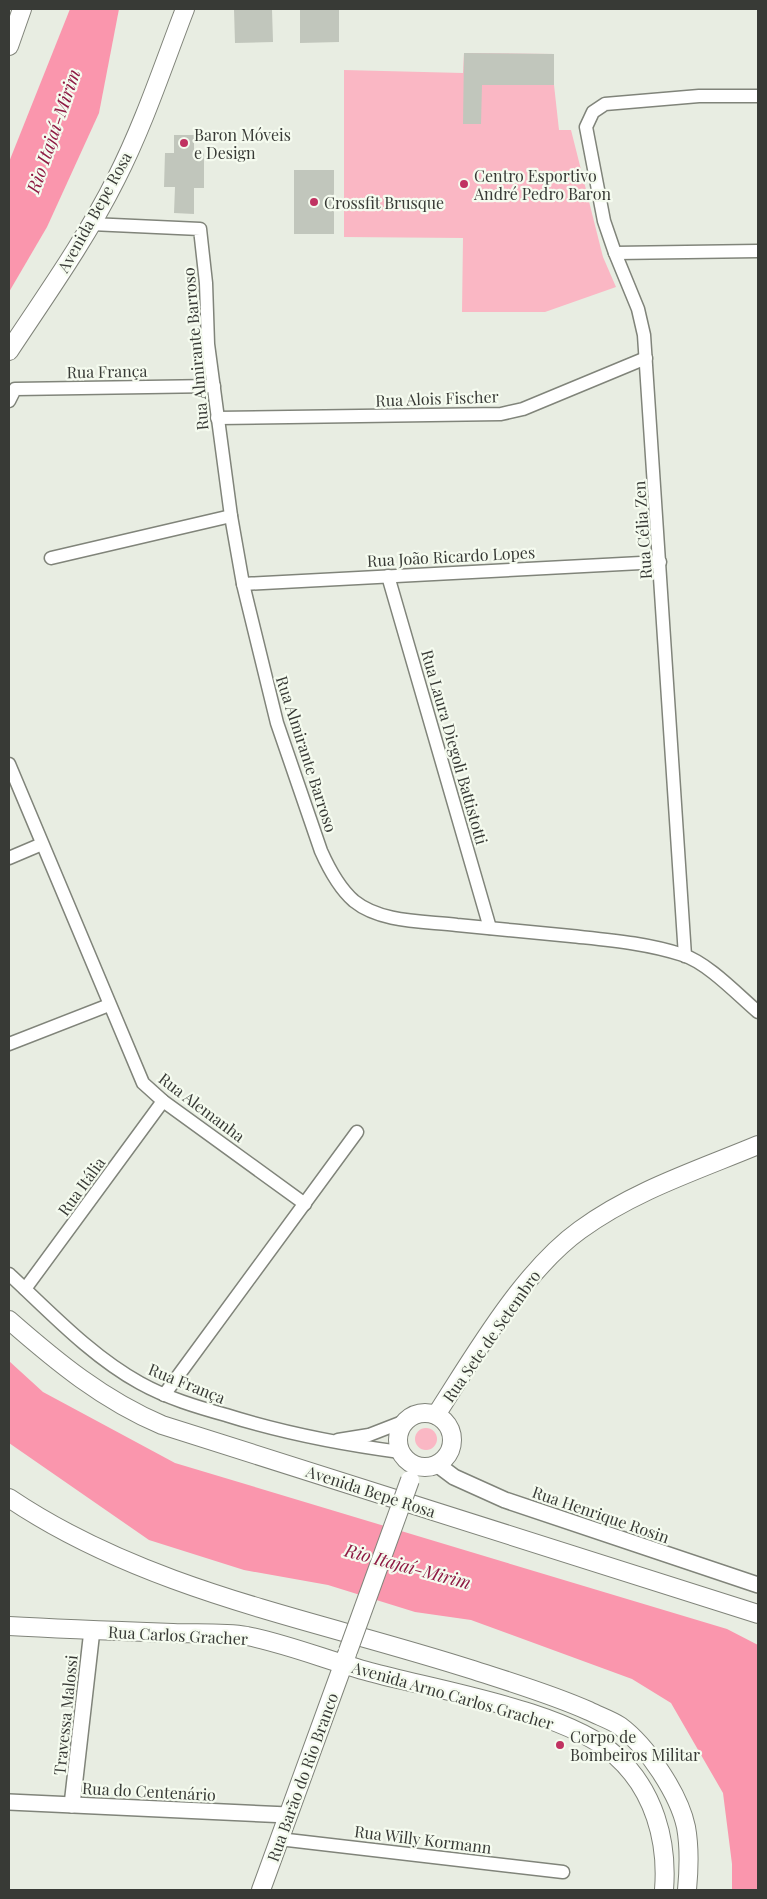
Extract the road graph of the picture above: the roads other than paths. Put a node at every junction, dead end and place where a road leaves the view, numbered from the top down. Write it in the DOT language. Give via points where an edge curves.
graph roads {
  1 [pos="22,9"];
  2 [pos="185,9"];
  3 [pos="9,46"];
  4 [pos="758,96"];
  5 [pos="91,224"];
  6 [pos="758,251"];
  7 [pos="615,253"];
  8 [pos="9,351"];
  9 [pos="646,358"];
  10 [pos="214,386"];
  11 [pos="9,401"];
  12 [pos="217,418"];
  13 [pos="231,516"];
  14 [pos="51,558"];
  15 [pos="660,562"];
  16 [pos="388,576"];
  17 [pos="243,584"];
  18 [pos="9,764"];
  19 [pos="42,844"];
  20 [pos="9,858"];
  21 [pos="490,928"];
  22 [pos="685,956"];
  23 [pos="109,1005"];
  24 [pos="758,1012"];
  25 [pos="9,1044"];
  26 [pos="163,1101"];
  27 [pos="357,1132"];
  28 [pos="758,1144"];
  29 [pos="305,1204"];
  30 [pos="9,1274"];
  31 [pos="25,1289"];
  32 [pos="9,1320"];
  33 [pos="164,1395"];
  34 [pos="436,1415"];
  35 [pos="405,1421"];
  36 [pos="328,1442"];
  37 [pos="400,1452"];
  38 [pos="438,1464"];
  39 [pos="413,1473"];
  40 [pos="9,1498"];
  41 [pos="9,1507"];
  42 [pos="33,1515"];
  43 [pos="758,1585"];
  44 [pos="758,1614"];
  45 [pos="9,1626"];
  46 [pos="92,1630"];
  47 [pos="346,1658"];
  48 [pos="9,1802"];
  49 [pos="72,1805"];
  50 [pos="288,1815"];
  51 [pos="280,1839"];
  52 [pos="563,1872"];
  53 [pos="260,1890"];
  54 [pos="664,1890"];
  55 [pos="688,1890"];
  1 -- 3 [label="main road"];
  2 -- 5 [label="main road, Avenida Bepe Rosa" via="134,142"];
  4 -- 7 [label="street, Rua Célia Zen" via="699,96 605,104 593,112 586,127 604,221"];
  5 -- 8 [label="main road, Avenida Bepe Rosa"];
  5 -- 10 [label="street, Rua Almirante Barroso" via="200,229"];
  6 -- 7 [label="street"];
  7 -- 9 [label="street, Rua Célia Zen" via="638,309"];
  9 -- 12 [label="street, Rua Alois Fischer" via="523,409 501,414"];
  9 -- 15 [label="street, Rua Célia Zen"];
  10 -- 11 [label="street, Rua França" via="16,389"];
  10 -- 12 [label="street, Rua Almirante Barroso"];
  12 -- 13 [label="street, Rua Almirante Barroso"];
  13 -- 14 [label="street"];
  13 -- 17 [label="street, Rua Almirante Barroso"];
  15 -- 16 [label="street, Rua João Ricardo Lopes"];
  15 -- 22 [label="street, Rua Célia Zen"];
  16 -- 17 [label="street, Rua João Ricardo Lopes"];
  16 -- 21 [label="street, Rua Laura Diegoli Battistotti"];
  17 -- 21 [label="street, Rua Almirante Barroso" via="277,723 321,851 338,882 355,902 382,914"];
  18 -- 19 [label="street, Rua Alemanha"];
  19 -- 20 [label="street"];
  19 -- 23 [label="street, Rua Alemanha"];
  21 -- 22 [label="street, Rua Almirante Barroso" via="616,941"];
  22 -- 24 [label="street, Rua Almirante Barroso" via="701,965"];
  23 -- 25 [label="street"];
  23 -- 26 [label="street, Rua Alemanha" via="137,1073 150,1091"];
  26 -- 29 [label="street, Rua Alemanha"];
  26 -- 31 [label="street, Rua Itália"];
  27 -- 29 [label="street"];
  28 -- 34 [label="main road, Rua Sete de Setembro" via="645,1192 609,1211 559,1247 510,1306"];
  29 -- 33 [label="street"];
  30 -- 31 [label="street, Rua França"];
  31 -- 33 [label="street, Rua França" via="99,1354 140,1383"];
  32 -- 44 [label="main road, Avenida Bepe Rosa" via="97,1392 162,1425"];
  33 -- 36 [label="street, Rua França" via="245,1421"];
  34 -- 35 [label="main road" via="420,1414"];
  34 -- 38 [label="main road" via="449,1426 453,1443 450,1452"];
  35 -- 36 [label="street, Rua França" via="369,1435"];
  35 -- 37 [label="main road" via="398,1436"];
  36 -- 37 [label="street, Rua França"];
  37 -- 39 [label="main road"];
  38 -- 39 [label="main road"];
  38 -- 43 [label="street, Rua Henrique Rosin" via="454,1477 505,1500"];
  39 -- 47 [label="main road, Rua Barão do Rio Branco, bridge"];
  40 -- 42 [label="main road"];
  41 -- 42 [label="street"];
  42 -- 55 [label="main road" via="86,1543 162,1576 562,1699 620,1726 649,1754 669,1786 685,1825 690,1858"];
  45 -- 46 [label="main road, Rua Carlos Gracher"];
  46 -- 47 [label="main road, Rua Carlos Gracher" via="246,1636"];
  46 -- 49 [label="street, Travessa Malossi"];
  47 -- 50 [label="main road, Rua Barão do Rio Branco"];
  47 -- 54 [label="main road, Avenida Arno Carlos Gracher" via="540,1717 600,1744 629,1768 655,1813 666,1867"];
  48 -- 49 [label="street, Rua do Centenário"];
  49 -- 50 [label="street, Rua do Centenário"];
  50 -- 51 [label="main road, Rua Barão do Rio Branco"];
  51 -- 52 [label="street, Rua Willy Kormann"];
  51 -- 53 [label="main road, Rua Barão do Rio Branco"];
}
